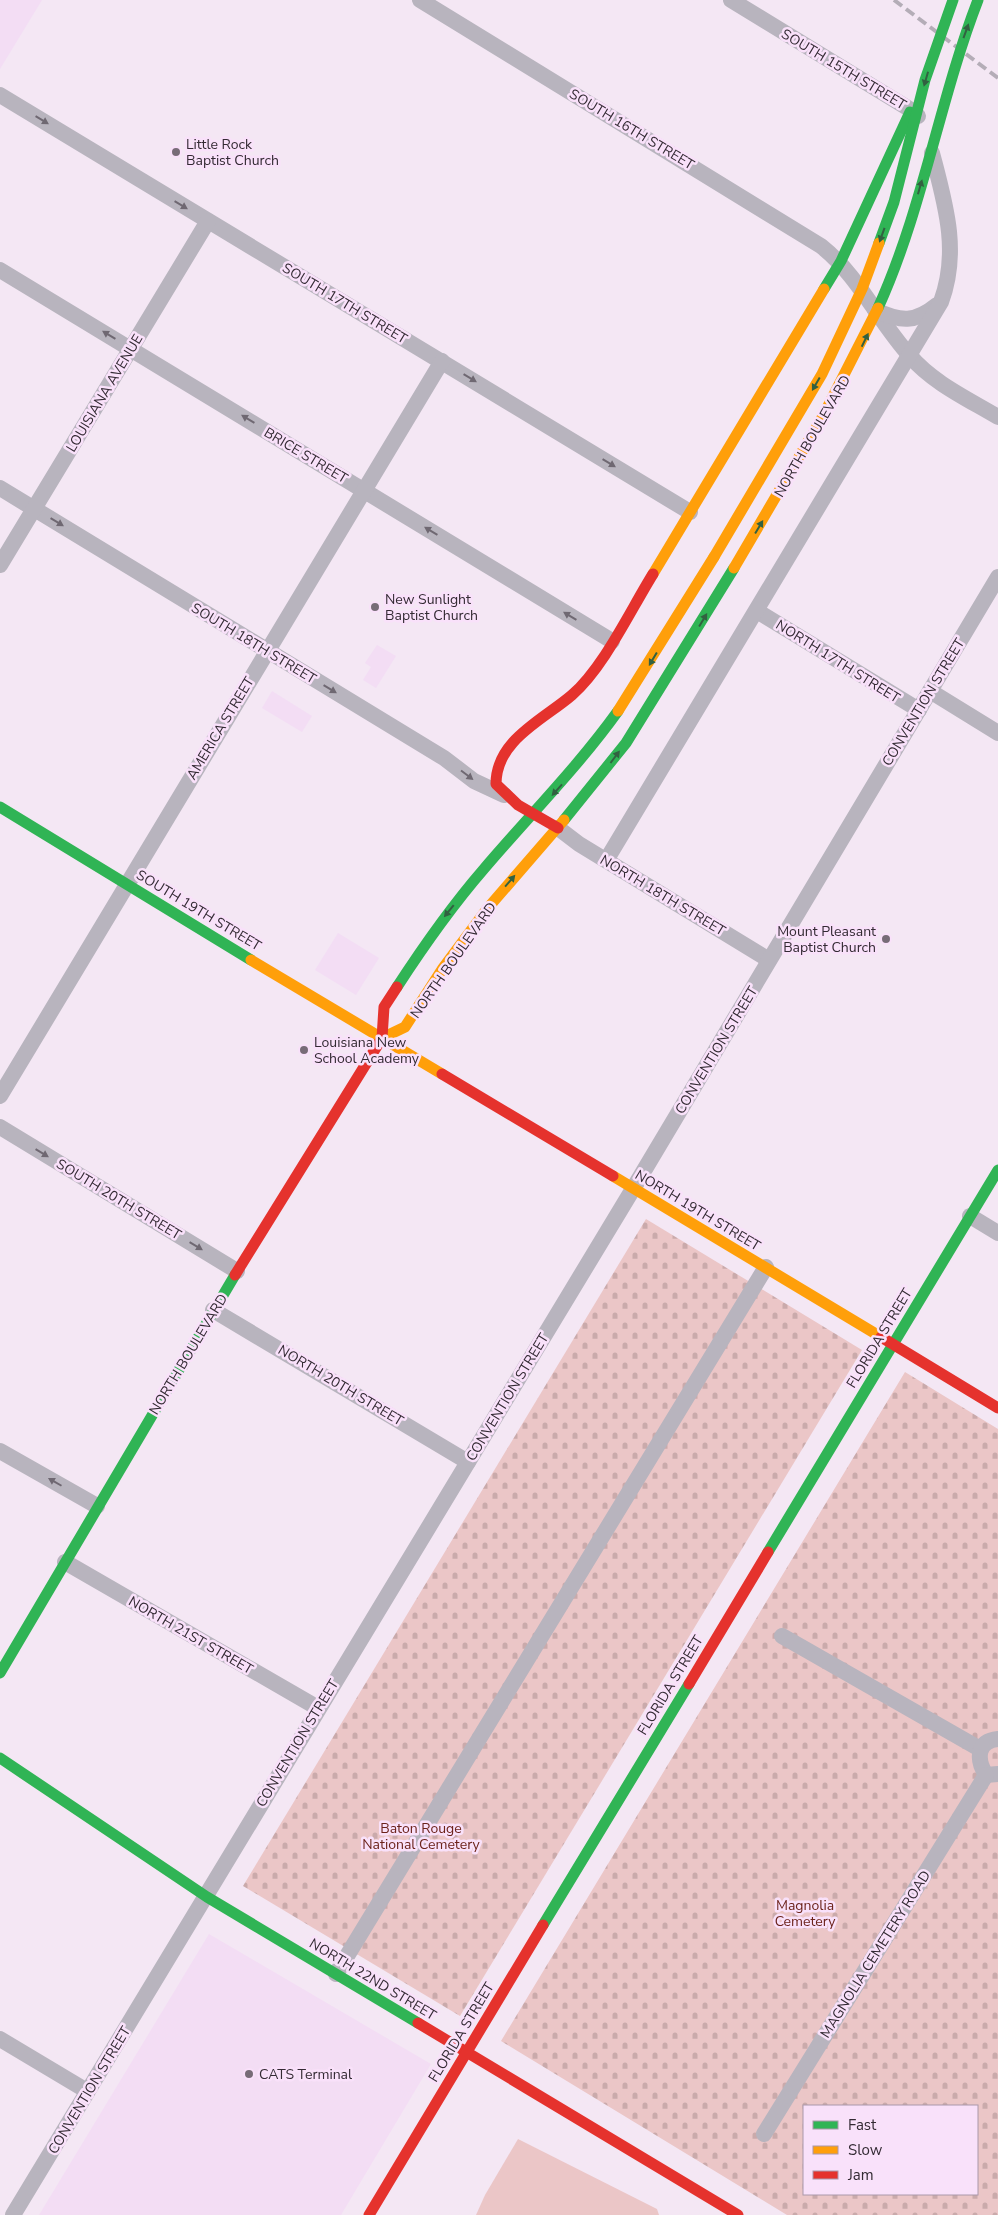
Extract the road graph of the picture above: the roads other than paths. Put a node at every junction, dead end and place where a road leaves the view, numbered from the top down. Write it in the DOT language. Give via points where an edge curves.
graph roads {
  1 [pos="420,0"];
  2 [pos="731,0"];
  3 [pos="953,0"];
  4 [pos="978,0"];
  5 [pos="0,95"];
  6 [pos="911,110"];
  7 [pos="208,221"];
  8 [pos="841,261"];
  9 [pos="0,270"];
  10 [pos="941,302"];
  11 [pos="876,310"];
  12 [pos="131,348"];
  13 [pos="910,356"];
  14 [pos="442,361"];
  15 [pos="998,417"];
  16 [pos="0,488"];
  17 [pos="364,490"];
  18 [pos="34,509"];
  19 [pos="690,512"];
  20 [pos="0,565"];
  21 [pos="998,577"];
  22 [pos="757,611"];
  23 [pos="612,641"];
  24 [pos="267,650"];
  25 [pos="930,691"];
  26 [pos="918,710"];
  27 [pos="998,733"];
  28 [pos="508,798"];
  29 [pos="0,807"];
  30 [pos="535,814"];
  31 [pos="558,828"];
  32 [pos="607,859"];
  33 [pos="127,884"];
  34 [pos="769,960"];
  35 [pos="382,1038"];
  36 [pos="0,1096"];
  37 [pos="0,1127"];
  38 [pos="998,1170"];
  39 [pos="633,1189"];
  40 [pos="970,1216"];
  41 [pos="998,1233"];
  42 [pos="766,1268"];
  43 [pos="237,1271"];
  44 [pos="213,1310"];
  45 [pos="894,1343"];
  46 [pos="998,1408"];
  47 [pos="0,1451"];
  48 [pos="468,1462"];
  49 [pos="97,1506"];
  50 [pos="65,1562"];
  51 [pos="782,1636"];
  52 [pos="0,1673"];
  53 [pos="318,1708"];
  54 [pos="998,1739"];
  55 [pos="980,1749"];
  56 [pos="0,1758"];
  57 [pos="992,1774"];
  58 [pos="207,1896"];
  59 [pos="336,1974"];
  60 [pos="0,2039"];
  61 [pos="466,2052"];
  62 [pos="87,2091"];
  63 [pos="764,2134"];
  64 [pos="13,2215"];
  65 [pos="369,2215"];
  66 [pos="738,2215"];
  1 -- 8 [label="street, SOUTH 16TH STREET" via="809,237"];
  2 -- 6 [label="street, SOUTH 15TH STREET"];
  3 -- 30 [label="street, NORTH BOULEVARD, one-way, bridge" via="926,80 894,202 856,303 822,374 630,695 588,753"];
  31 -- 4 [label="street, NORTH BOULEVARD, one-way, bridge" via="626,743 833,401 868,332 899,256 946,93"];
  5 -- 7 [label="street, SOUTH 17TH STREET, one-way"];
  6 -- 8 [label="street"];
  6 -- 10 [label="street, SOUTH 15TH STREET" via="918,117 932,154 949,231 950,272"];
  7 -- 12 [label="street, LOUISIANA AVENUE"];
  7 -- 14 [label="street, SOUTH 17TH STREET"];
  8 -- 11 [label="street, SOUTH 16TH STREET"];
  8 -- 19 [label="street"];
  12 -- 9 [label="street, BRICE STREET, one-way"];
  10 -- 11 [label="street" via="918,318 893,317"];
  10 -- 13 [label="street, SOUTH 15TH STREET"];
  11 -- 13 [label="street, SOUTH 16TH STREET"];
  17 -- 12 [label="street, BRICE STREET, one-way"];
  12 -- 18 [label="street, LOUISIANA AVENUE"];
  13 -- 15 [label="street, SOUTH 16TH STREET" via="937,380"];
  13 -- 22 [label="street"];
  14 -- 17 [label="street, AMERICA STREET"];
  14 -- 19 [label="street, SOUTH 17TH STREET, one-way"];
  16 -- 18 [label="street, SOUTH 18TH STREET"];
  23 -- 17 [label="street, BRICE STREET, one-way"];
  17 -- 24 [label="street, AMERICA STREET"];
  18 -- 20 [label="street, LOUISIANA AVENUE"];
  18 -- 24 [label="street, SOUTH 18TH STREET, one-way"];
  19 -- 23 [label="street"];
  21 -- 25 [label="street, CONVENTION STREET"];
  22 -- 26 [label="street, NORTH 17TH STREET"];
  22 -- 32 [label="street"];
  23 -- 28 [label="street" via="587,680 515,740 499,760 496,784"];
  24 -- 28 [label="street, SOUTH 18TH STREET, one-way"];
  24 -- 33 [label="street, AMERICA STREET"];
  25 -- 26 [label="street, CONVENTION STREET"];
  25 -- 27 [label="street"];
  26 -- 34 [label="street, CONVENTION STREET"];
  28 -- 30 [label="street"];
  29 -- 33 [label="street, SOUTH 19TH STREET"];
  30 -- 31 [label="street"];
  30 -- 35 [label="street, NORTH BOULEVARD, one-way" via="481,872 423,946 384,1007"];
  31 -- 32 [label="street, NORTH 18TH STREET"];
  35 -- 31 [label="street, NORTH BOULEVARD, one-way" via="405,1027 487,909"];
  32 -- 34 [label="street, NORTH 18TH STREET"];
  33 -- 35 [label="street, SOUTH 19TH STREET"];
  33 -- 36 [label="street, AMERICA STREET"];
  34 -- 39 [label="street, CONVENTION STREET"];
  35 -- 39 [label="street, NORTH 19TH STREET"];
  35 -- 43 [label="street, NORTH BOULEVARD"];
  37 -- 43 [label="street, SOUTH 20TH STREET, one-way"];
  38 -- 40 [label="street, FLORIDA STREET"];
  39 -- 42 [label="street, NORTH 19TH STREET"];
  39 -- 48 [label="street, CONVENTION STREET"];
  40 -- 41 [label="street"];
  40 -- 45 [label="street, FLORIDA STREET"];
  42 -- 45 [label="street, NORTH 19TH STREET"];
  42 -- 59 [label="street"];
  43 -- 44 [label="street, NORTH BOULEVARD"];
  44 -- 48 [label="street, NORTH 20TH STREET"];
  44 -- 49 [label="street, NORTH BOULEVARD"];
  45 -- 46 [label="street, NORTH 19TH STREET"];
  45 -- 61 [label="street, FLORIDA STREET"];
  49 -- 47 [label="street, one-way"];
  48 -- 53 [label="street, CONVENTION STREET"];
  49 -- 50 [label="street, NORTH BOULEVARD"];
  50 -- 52 [label="street, NORTH BOULEVARD"];
  50 -- 53 [label="street, NORTH 21ST STREET"];
  51 -- 55 [label="street"];
  53 -- 58 [label="street, CONVENTION STREET"];
  54 -- 55 [label="street" via="987,1742"];
  55 -- 57 [label="street, MAGNOLIA CEMETERY ROAD" via="978,1759"];
  56 -- 58 [label="street, NORTH 22ND STREET"];
  57 -- 63 [label="street, MAGNOLIA CEMETERY ROAD"];
  58 -- 59 [label="street, NORTH 22ND STREET"];
  58 -- 62 [label="street, CONVENTION STREET"];
  59 -- 61 [label="street, NORTH 22ND STREET"];
  60 -- 62 [label="street"];
  61 -- 65 [label="street, FLORIDA STREET"];
  61 -- 66 [label="street, NORTH 22ND STREET"];
  62 -- 64 [label="street, CONVENTION STREET"];
}
